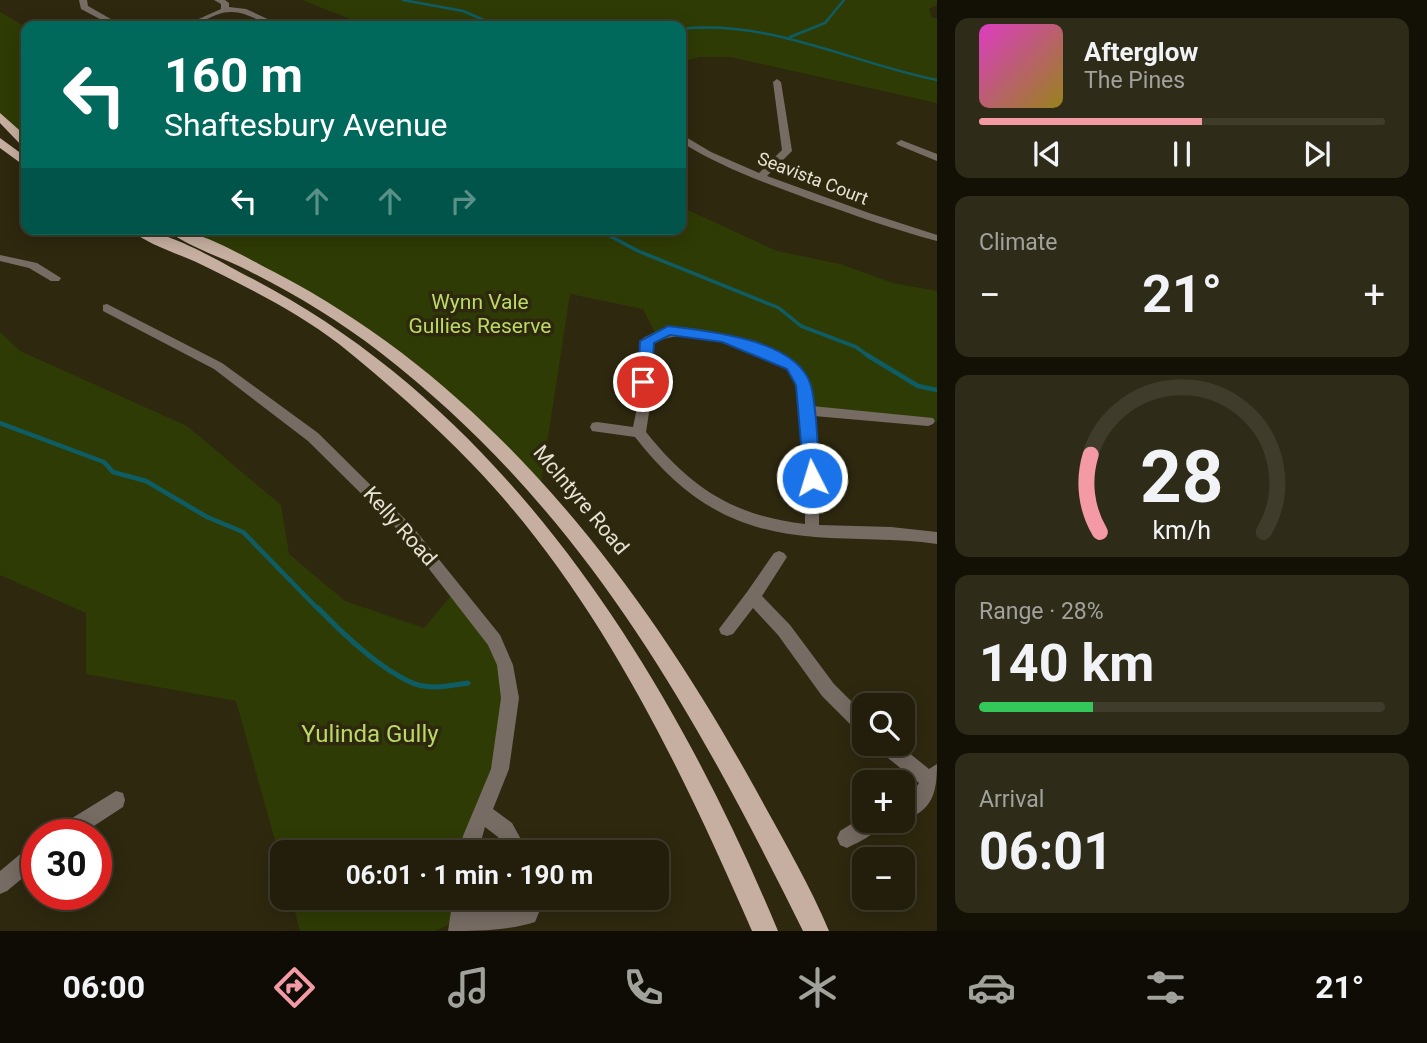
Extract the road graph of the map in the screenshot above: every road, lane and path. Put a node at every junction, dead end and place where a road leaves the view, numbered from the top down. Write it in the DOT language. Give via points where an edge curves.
graph roads {
  1 [pos="83,0"];
  2 [pos="218,0"];
  3 [pos="226,9"];
  4 [pos="110,21"];
  5 [pos="198,21"];
  6 [pos="268,21"];
  7 [pos="777,82"];
  8 [pos="0,117"];
  9 [pos="21,137"];
  10 [pos="686,141"];
  11 [pos="0,142"];
  12 [pos="901,143"];
  13 [pos="937,158"];
  14 [pos="21,159"];
  15 [pos="760,177"];
  16 [pos="150,235"];
  17 [pos="185,235"];
  18 [pos="937,238"];
  19 [pos="0,258"];
  20 [pos="55,278"];
  21 [pos="107,308"];
  22 [pos="643,382"];
  23 [pos="643,406"];
  24 [pos="806,410"];
  25 [pos="928,421"];
  26 [pos="597,427"];
  27 [pos="639,433"];
  28 [pos="812,531"];
  29 [pos="937,538"];
  30 [pos="779,557"];
  31 [pos="753,597"];
  32 [pos="727,629"];
  33 [pos="852,714"];
  34 [pos="902,756"];
  35 [pos="935,778"];
  36 [pos="116,800"];
  37 [pos="915,805"];
  38 [pos="483,813"];
  39 [pos="87,819"];
  40 [pos="855,833"];
  41 [pos="847,838"];
  42 [pos="471,840"];
  43 [pos="511,840"];
  44 [pos="21,866"];
  45 [pos="0,884"];
  46 [pos="530,910"];
  47 [pos="458,926"];
  48 [pos="765,931"];
  49 [pos="816,931"];
  1 -- 4 [label="street" via="84,7"];
  2 -- 3 [label="street"];
  3 -- 5 [label="street"];
  3 -- 6 [label="street" via="243,10"];
  7 -- 15 [label="street" via="787,151"];
  8 -- 9 [label="main road"];
  10 -- 15 [label="street, Seavista Court"];
  11 -- 14 [label="main road"];
  12 -- 13 [label="street"];
  15 -- 18 [label="street, Seavista Court"];
  16 -- 48 [label="main road" via="240,277 342,339 471,449 564,559 635,667 707,801"];
  17 -- 49 [label="main road, McIntyre Road" via="282,282 361,330 444,395 515,461 597,555 662,651 768,834"];
  19 -- 20 [label="street" via="33,265"];
  21 -- 38 [label="street, Kelly Road" via="218,366 313,437 407,530 488,631 502,657 510,698 500,769"];
  22 -- 24 [label="street" via="647,341 668,330 724,337 792,366 803,385"];
  23 -- 27 [label="street"];
  24 -- 25 [label="street"];
  24 -- 28 [label="street"];
  26 -- 27 [label="street"];
  27 -- 28 [label="street" via="657,458 696,495 742,517"];
  28 -- 29 [label="street"];
  30 -- 31 [label="street"];
  31 -- 32 [label="street"];
  31 -- 33 [label="street"];
  34 -- 35 [label="street"];
  35 -- 37 [label="street"];
  36 -- 39 [label="street"];
  38 -- 42 [label="street, Kelly Road"];
  38 -- 43 [label="street"];
  40 -- 41 [label="street"];
  44 -- 45 [label="street"];
  46 -- 47 [label="street" via="518,920"];
}
